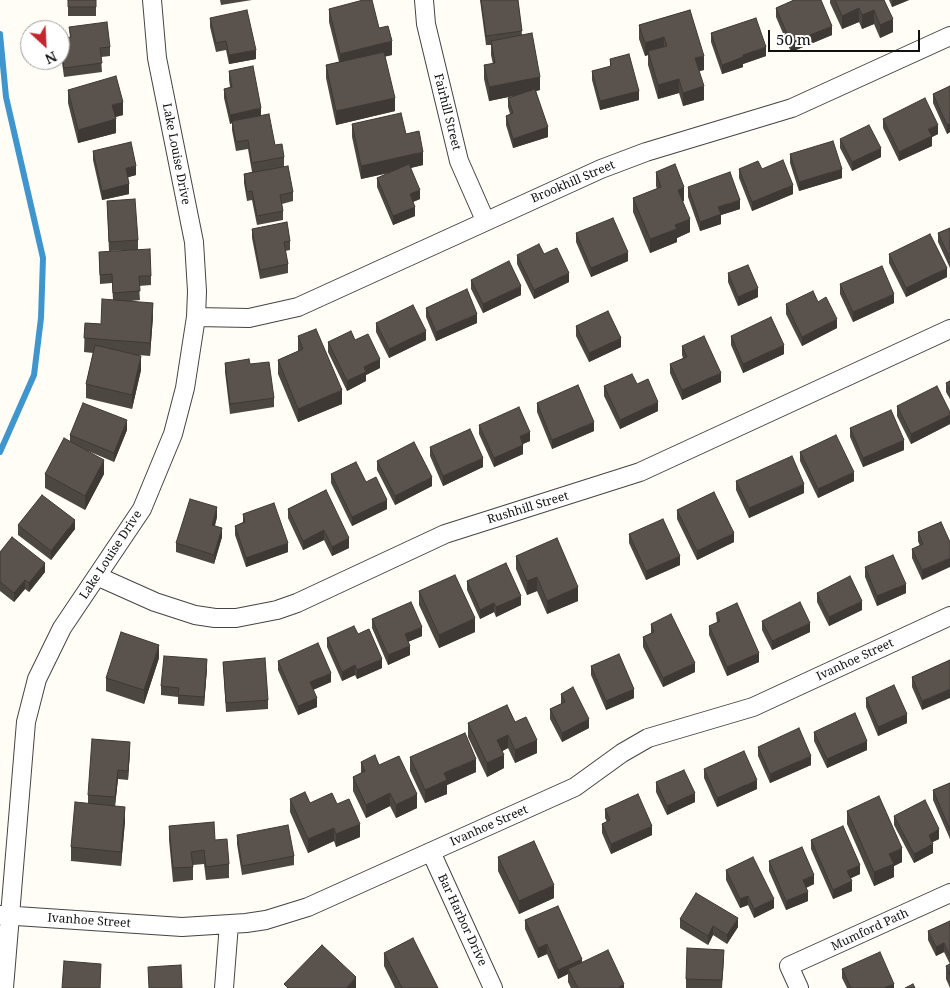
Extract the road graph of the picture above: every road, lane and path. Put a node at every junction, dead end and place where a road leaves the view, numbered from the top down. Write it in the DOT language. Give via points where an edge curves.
graph roads {
  1 [pos="152,0"];
  2 [pos="424,0"];
  3 [pos="950,36"];
  4 [pos="485,220"];
  5 [pos="196,317"];
  6 [pos="950,329"];
  7 [pos="99,577"];
  8 [pos="950,616"];
  9 [pos="431,852"];
  10 [pos="950,893"];
  11 [pos="5,916"];
  12 [pos="229,924"];
  13 [pos="4,988"];
  14 [pos="224,988"];
  15 [pos="493,988"];
  16 [pos="799,988"];
  1 -- 5 [label="street, Lake Louise Drive" via="157,58 194,242"];
  2 -- 4 [label="street, Fairhill Street" via="426,24 459,160"];
  3 -- 4 [label="street, Brookhill Street" via="792,108 646,152"];
  4 -- 5 [label="street, Brookhill Street" via="298,307 249,318"];
  5 -- 7 [label="street, Lake Louise Drive" via="185,388 173,434 142,509"];
  6 -- 7 [label="street, Rushhill Street" via="640,472 446,534 277,610 236,618 195,615 155,602"];
  7 -- 11 [label="street, Lake Louise Drive" via="62,628 37,679 26,722"];
  8 -- 9 [label="street, Ivanhoe Street" via="753,707 648,738 574,787"];
  9 -- 12 [label="street, Ivanhoe Street" via="308,907 266,920"];
  9 -- 15 [label="street, Bar Harbor Drive"];
  10 -- 16 [label="street, Mumford Path" via="790,966"];
  11 -- 12 [label="street, Ivanhoe Street" via="163,926"];
  11 -- 13 [label="street, Lake Louise Drive"];
  12 -- 14 [label="street"];
}
